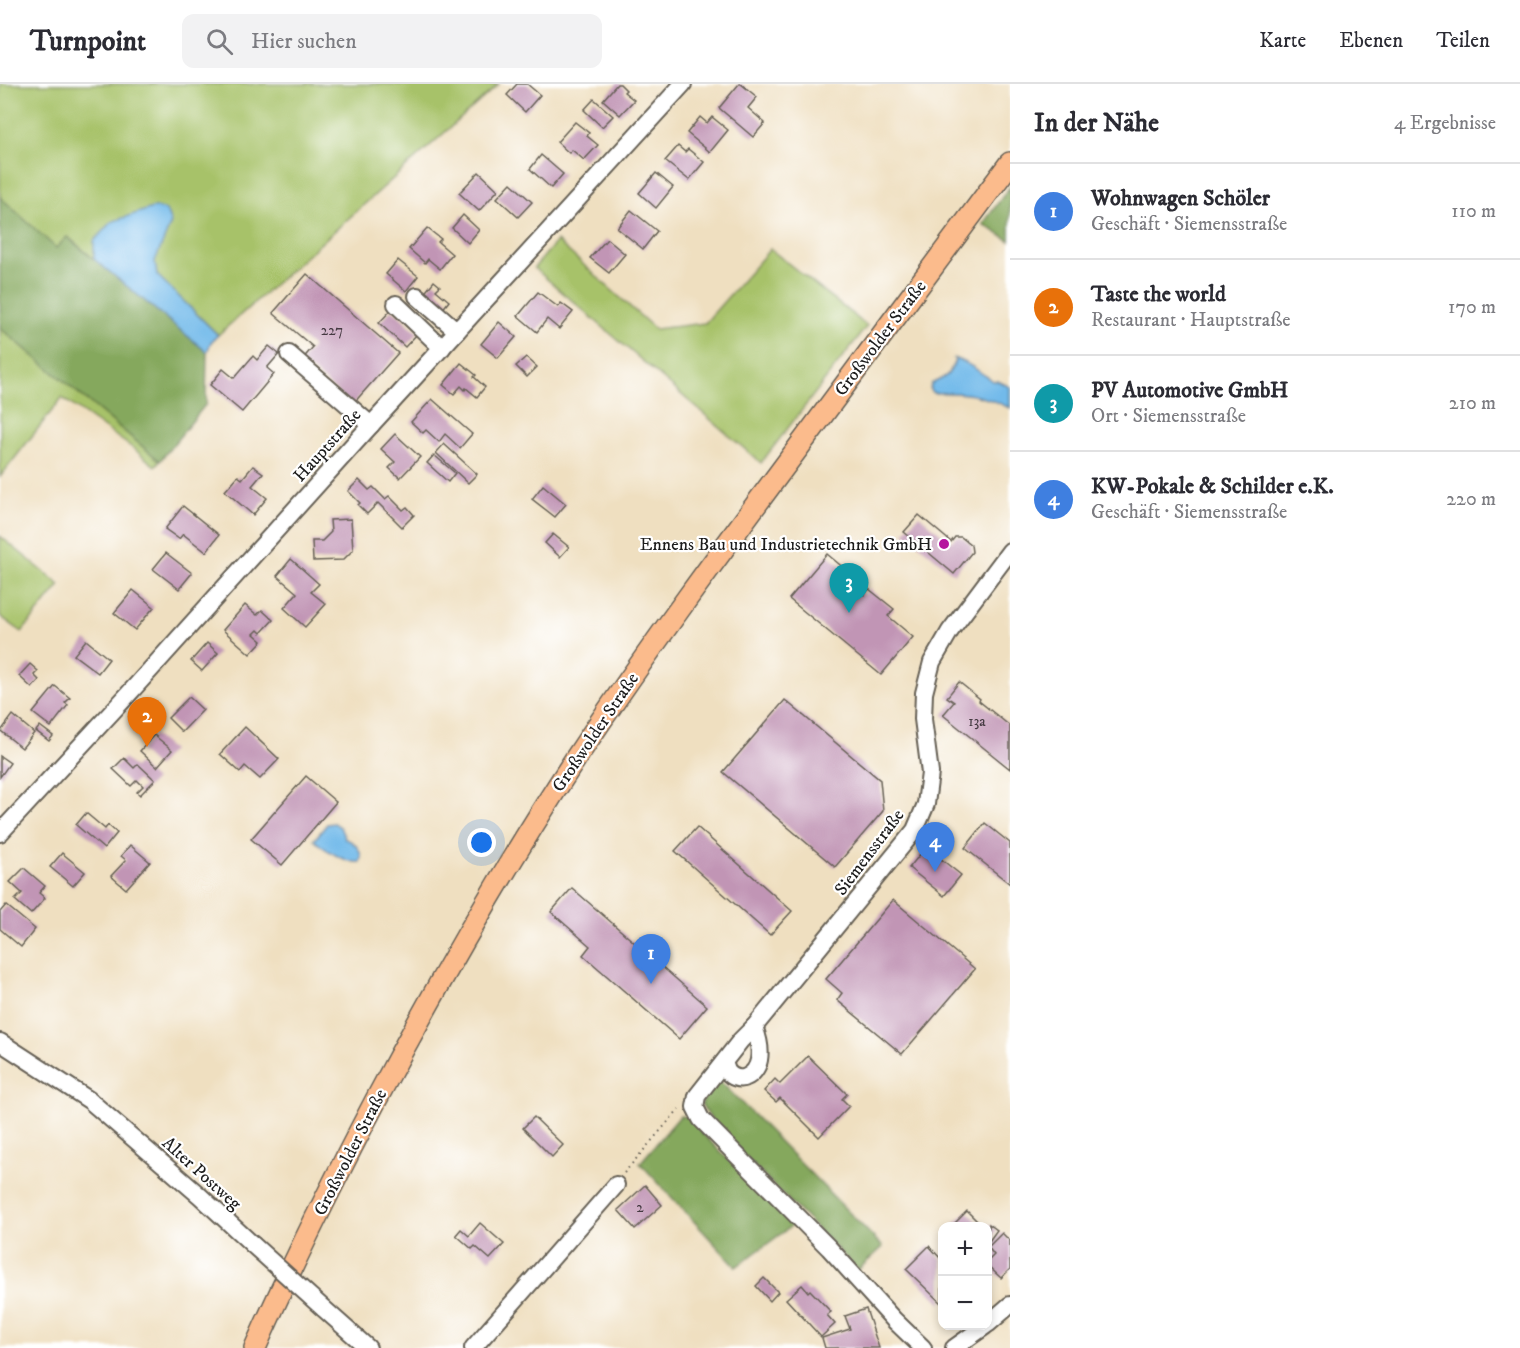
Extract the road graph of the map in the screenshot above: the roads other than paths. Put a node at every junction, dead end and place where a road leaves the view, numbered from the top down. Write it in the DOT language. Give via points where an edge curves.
graph roads {
  1 [pos="683,84"];
  2 [pos="1010,163"];
  3 [pos="417,296"];
  4 [pos="396,304"];
  5 [pos="457,331"];
  6 [pos="442,348"];
  7 [pos="289,354"];
  8 [pos="370,425"];
  9 [pos="1010,551"];
  10 [pos="0,833"];
  11 [pos="754,1027"];
  12 [pos="0,1042"];
  13 [pos="724,1062"];
  14 [pos="615,1185"];
  15 [pos="1010,1305"];
  16 [pos="992,1319"];
  17 [pos="978,1330"];
  18 [pos="255,1348"];
  19 [pos="368,1348"];
  20 [pos="473,1348"];
  21 [pos="923,1348"];
  22 [pos="954,1348"];
  1 -- 5 [label="street, Hauptstraße"];
  2 -- 18 [label="main road, Großwolder Straße" via="657,639 576,759 423,1011 347,1155"];
  3 -- 5 [label="street"];
  4 -- 6 [label="street"];
  5 -- 6 [label="street, Hauptstraße"];
  6 -- 8 [label="street, Hauptstraße"];
  7 -- 8 [label="street"];
  8 -- 10 [label="street, Hauptstraße"];
  9 -- 11 [label="street, Siemensstraße" via="950,631 932,662 924,693 923,719 930,773 926,804 915,830"];
  11 -- 13 [label="street, Siemensstraße"];
  11 -- 13 [label="street" via="759,1046 753,1073 736,1078"];
  12 -- 19 [label="street, Alter Postweg, bridge" via="89,1100"];
  13 -- 21 [label="street, Siemensstraße" via="697,1096 695,1107 701,1119"];
  14 -- 20 [label="street"];
  15 -- 16 [label="street"];
  17 -- 22 [label="street"];
}
